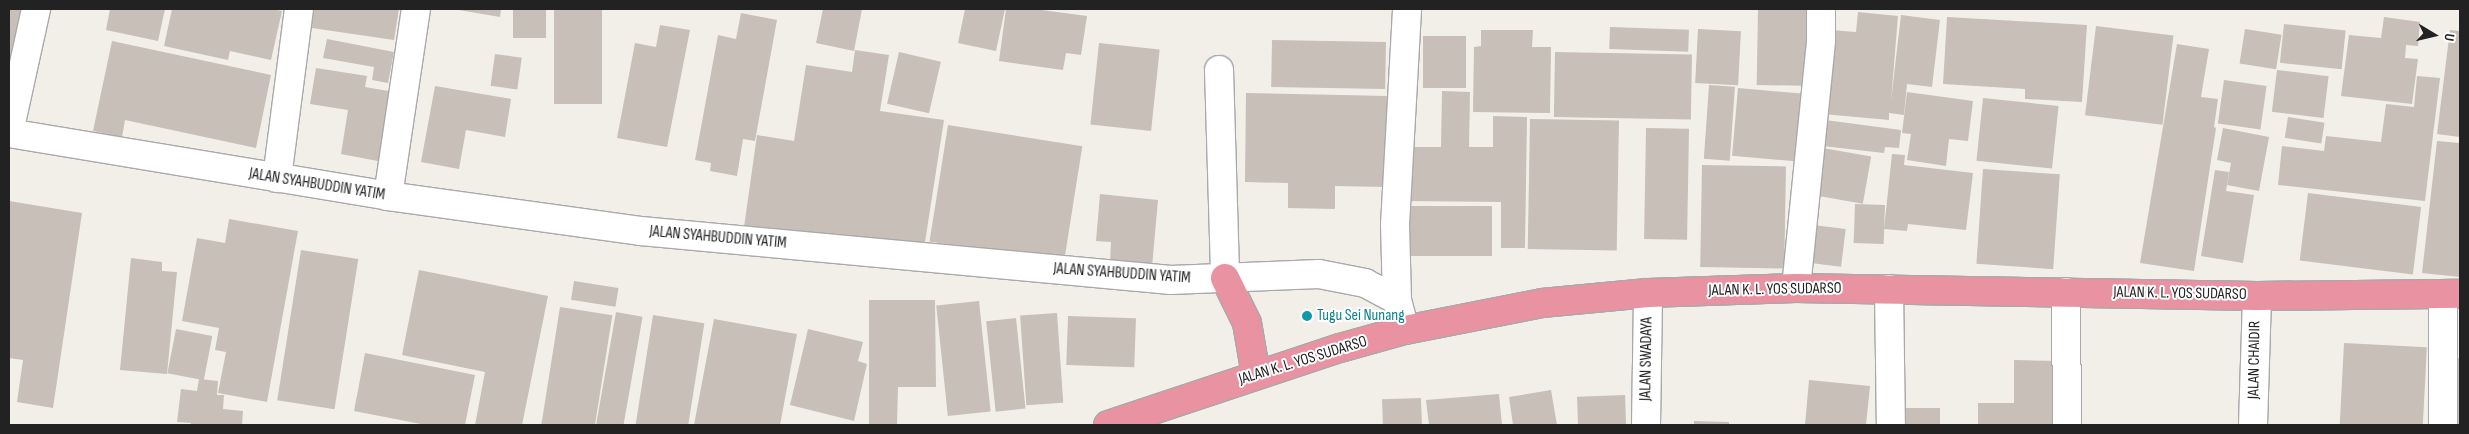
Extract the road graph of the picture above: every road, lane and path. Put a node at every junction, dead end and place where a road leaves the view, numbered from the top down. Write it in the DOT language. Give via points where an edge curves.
graph roads {
  1 [pos="36,9"];
  2 [pos="299,9"];
  3 [pos="416,9"];
  4 [pos="1407,9"];
  5 [pos="1821,9"];
  6 [pos="1219,70"];
  7 [pos="9,133"];
  8 [pos="277,178"];
  9 [pos="388,196"];
  10 [pos="1225,278"];
  11 [pos="1796,288"];
  12 [pos="1889,289"];
  13 [pos="2066,292"];
  14 [pos="1648,293"];
  15 [pos="2452,294"];
  16 [pos="2256,296"];
  17 [pos="1398,300"];
  18 [pos="1405,330"];
  19 [pos="1256,375"];
  20 [pos="1108,425"];
  21 [pos="1646,425"];
  22 [pos="1891,425"];
  23 [pos="2067,425"];
  24 [pos="2253,425"];
  25 [pos="2443,425"];
  1 -- 7 [label="street"];
  2 -- 8 [label="street"];
  3 -- 9 [label="street"];
  4 -- 17 [label="street" via="1395,225"];
  5 -- 11 [label="street" via="1820,50"];
  6 -- 10 [label="street"];
  7 -- 8 [label="street, JALAN SYAHBUDDIN YATIM"];
  8 -- 9 [label="street, JALAN SYAHBUDDIN YATIM"];
  9 -- 10 [label="street, JALAN SYAHBUDDIN YATIM" via="640,231 1171,280"];
  10 -- 17 [label="street, JALAN SYAHBUDDIN YATIM" via="1319,274 1365,283"];
  10 -- 19 [label="highway" via="1246,323"];
  11 -- 12 [label="highway, JALAN K. L. YOS SUDARSO"];
  11 -- 14 [label="highway, JALAN K. L. YOS SUDARSO"];
  12 -- 13 [label="highway, JALAN K. L. YOS SUDARSO"];
  12 -- 22 [label="street"];
  13 -- 16 [label="highway, JALAN K. L. YOS SUDARSO"];
  13 -- 23 [label="street"];
  14 -- 18 [label="highway, JALAN K. L. YOS SUDARSO" via="1542,303"];
  14 -- 21 [label="street, JALAN SWADAYA"];
  15 -- 16 [label="highway, JALAN K. L. YOS SUDARSO"];
  15 -- 25 [label="street"];
  16 -- 24 [label="street, JALAN CHAIDIR"];
  17 -- 18 [label="street"];
  18 -- 19 [label="highway, JALAN K. L. YOS SUDARSO"];
  19 -- 20 [label="highway, JALAN K. L. YOS SUDARSO"];
}
